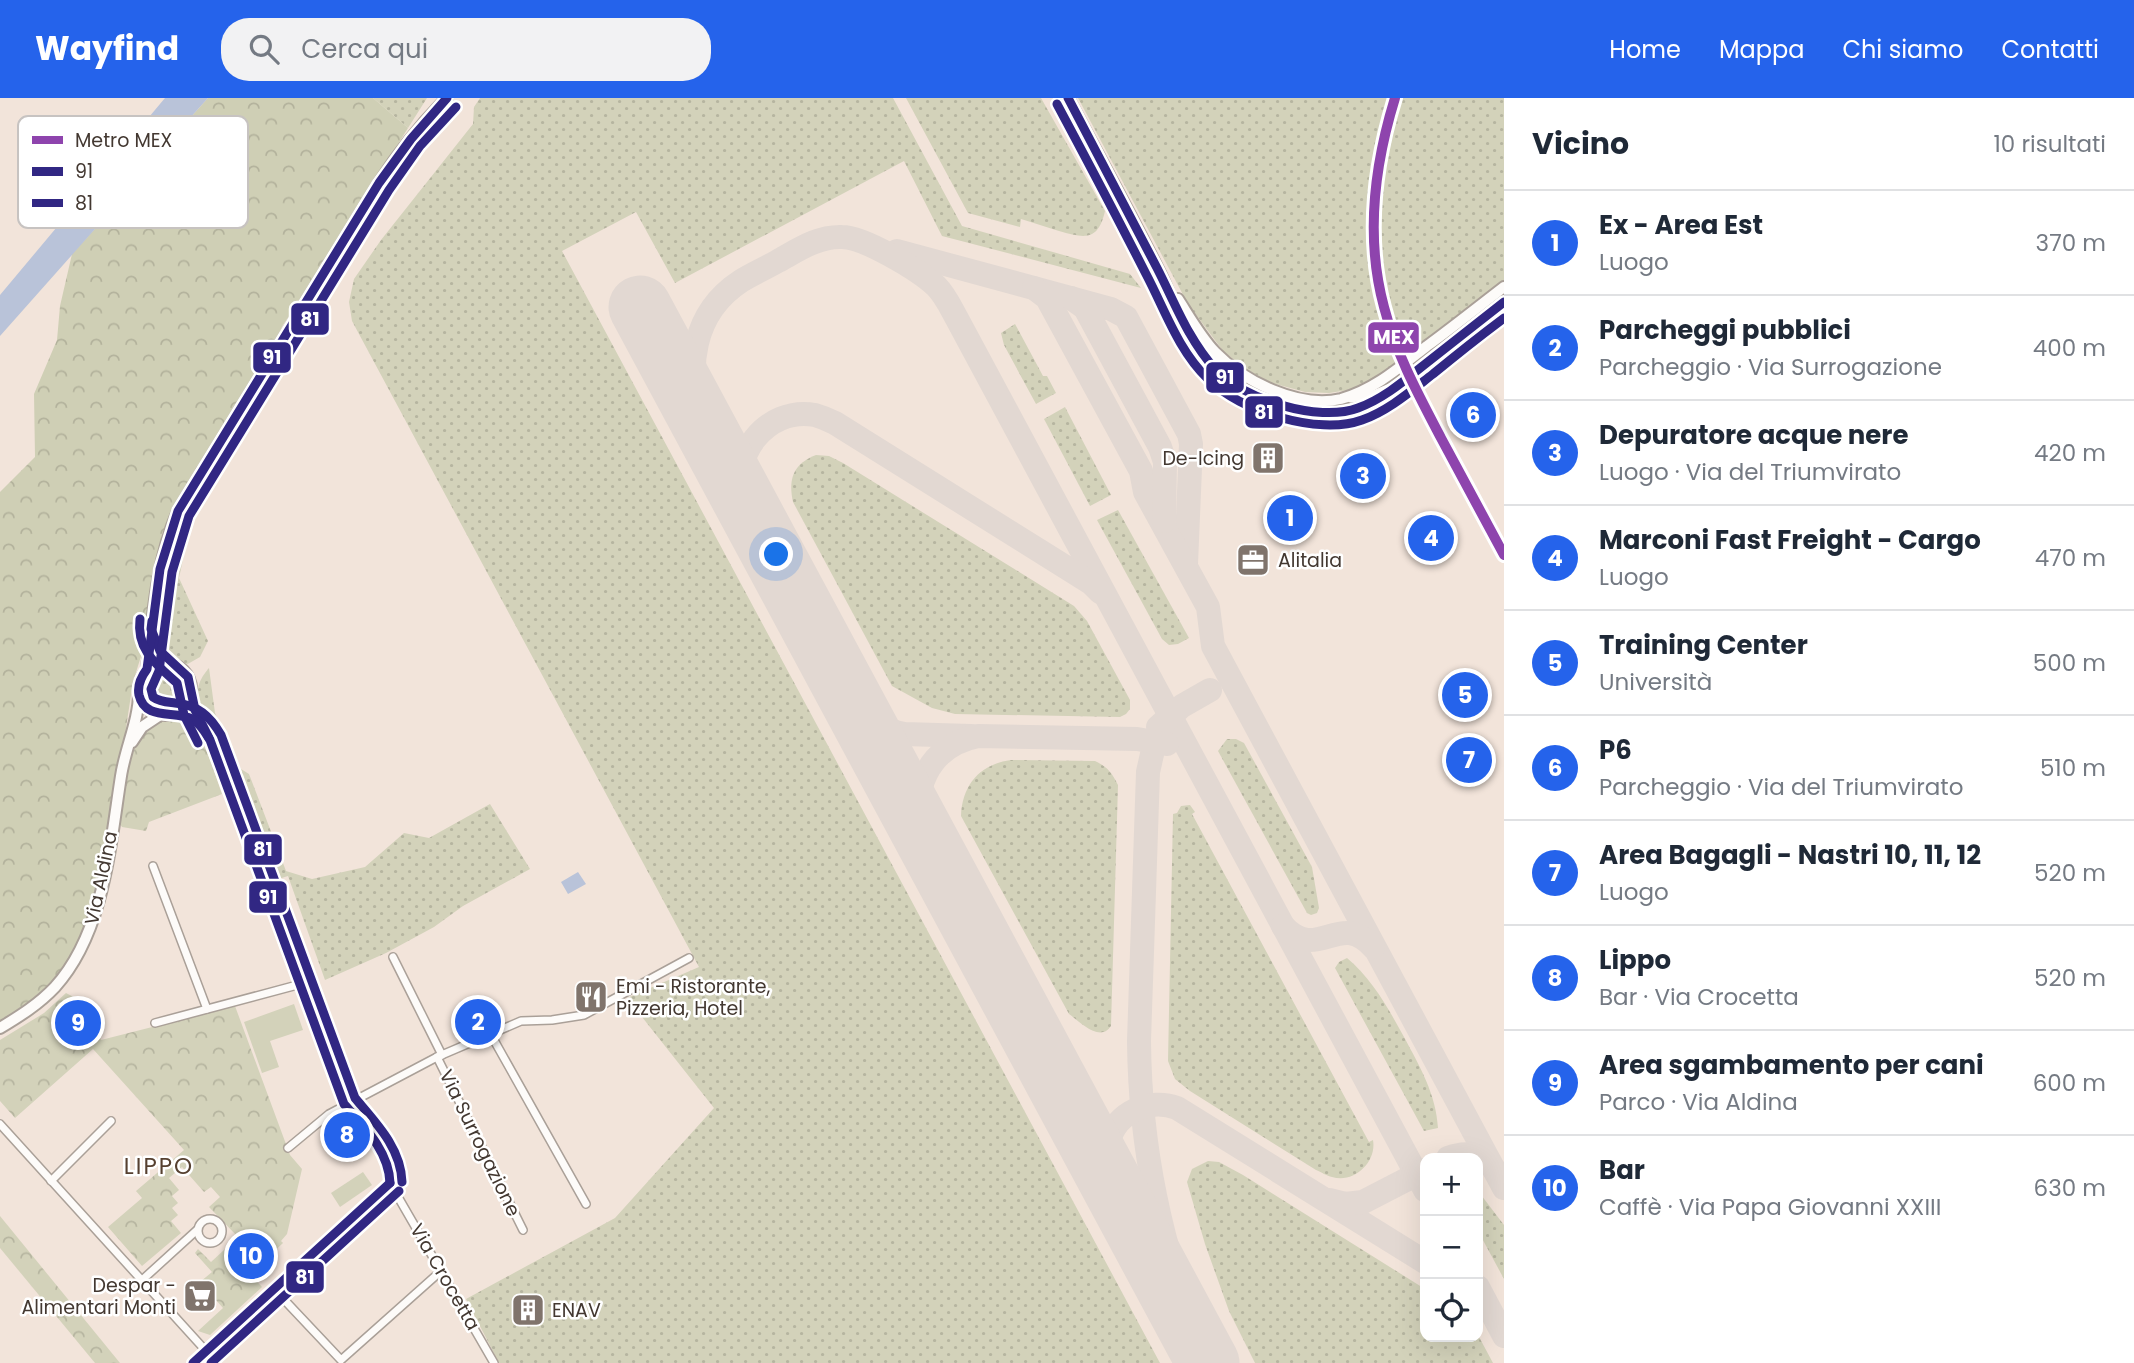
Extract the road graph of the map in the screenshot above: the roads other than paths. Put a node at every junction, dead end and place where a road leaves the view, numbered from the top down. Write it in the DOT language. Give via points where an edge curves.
graph roads {
  1 [pos="447,98"];
  2 [pos="1068,98"];
  3 [pos="1159,272"];
  4 [pos="1504,287"];
  5 [pos="1504,302"];
  6 [pos="1504,313"];
  7 [pos="1405,377"];
  8 [pos="1333,400"];
  9 [pos="1357,409"];
  10 [pos="151,629"];
  11 [pos="171,663"];
  12 [pos="147,670"];
  13 [pos="139,693"];
  14 [pos="191,693"];
  15 [pos="164,715"];
  16 [pos="204,729"];
  17 [pos="121,774"];
  18 [pos="153,866"];
  19 [pos="393,957"];
  20 [pos="689,958"];
  21 [pos="301,984"];
  22 [pos="207,1009"];
  23 [pos="155,1023"];
  24 [pos="0,1028"];
  25 [pos="490,1033"];
  26 [pos="440,1056"];
  27 [pos="344,1104"];
  28 [pos="111,1121"];
  29 [pos="0,1124"];
  30 [pos="288,1148"];
  31 [pos="51,1181"];
  32 [pos="390,1183"];
  33 [pos="586,1204"];
  34 [pos="197,1230"];
  35 [pos="523,1230"];
  36 [pos="441,1271"];
  37 [pos="141,1281"];
  38 [pos="274,1289"];
  39 [pos="206,1351"];
  40 [pos="193,1363"];
  41 [pos="494,1363"];
  1 -- 10 [label="street" via="401,149 178,512 163,555"];
  2 -- 3 [label="street"];
  3 -- 8 [label="street" via="1213,350 1236,371 1280,393"];
  3 -- 9 [label="street" via="1193,342 1230,382 1260,399 1287,407 1319,412"];
  4 -- 8 [label="street" via="1375,384"];
  5 -- 7 [label="street"];
  6 -- 9 [label="street" via="1393,396"];
  7 -- 8 [label="street" via="1369,396"];
  7 -- 9 [label="street"];
  10 -- 11 [label="street"];
  10 -- 12 [label="street"];
  11 -- 12 [label="street" via="158,663"];
  11 -- 14 [label="street" via="188,677"];
  12 -- 13 [label="street" via="139,680"];
  13 -- 15 [label="street" via="146,708"];
  13 -- 17 [label="street, Via Aldina"];
  14 -- 15 [label="street" via="180,710"];
  14 -- 16 [label="street, Via Crocetta"];
  15 -- 16 [label="street" via="186,716"];
  15 -- 17 [label="street, Via Aldina" via="136,734"];
  16 -- 21 [label="street, Via Crocetta"];
  17 -- 24 [label="street, Via Aldina" via="95,916 85,943 49,993"];
  18 -- 22 [label="street"];
  19 -- 26 [label="street, Via Surrogazione"];
  20 -- 25 [label="street, Via Surrogazione" via="584,1015 521,1021"];
  21 -- 22 [label="street"];
  21 -- 27 [label="street, Via Crocetta"];
  22 -- 23 [label="street"];
  25 -- 26 [label="street, Via Surrogazione"];
  25 -- 33 [label="street"];
  26 -- 27 [label="street, Via Surrogazione"];
  26 -- 35 [label="street, Via Surrogazione"];
  27 -- 30 [label="street, Via Surrogazione"];
  27 -- 32 [label="street, Via Crocetta" via="381,1153"];
  28 -- 31 [label="street"];
  29 -- 31 [label="street"];
  31 -- 37 [label="street"];
  32 -- 36 [label="street, Via Crocetta"];
  32 -- 38 [label="street"];
  34 -- 37 [label="street"];
  36 -- 38 [label="street" via="341,1360"];
  36 -- 41 [label="street, Via Crocetta"];
  37 -- 39 [label="street"];
  38 -- 39 [label="street"];
  39 -- 40 [label="street"];
}
